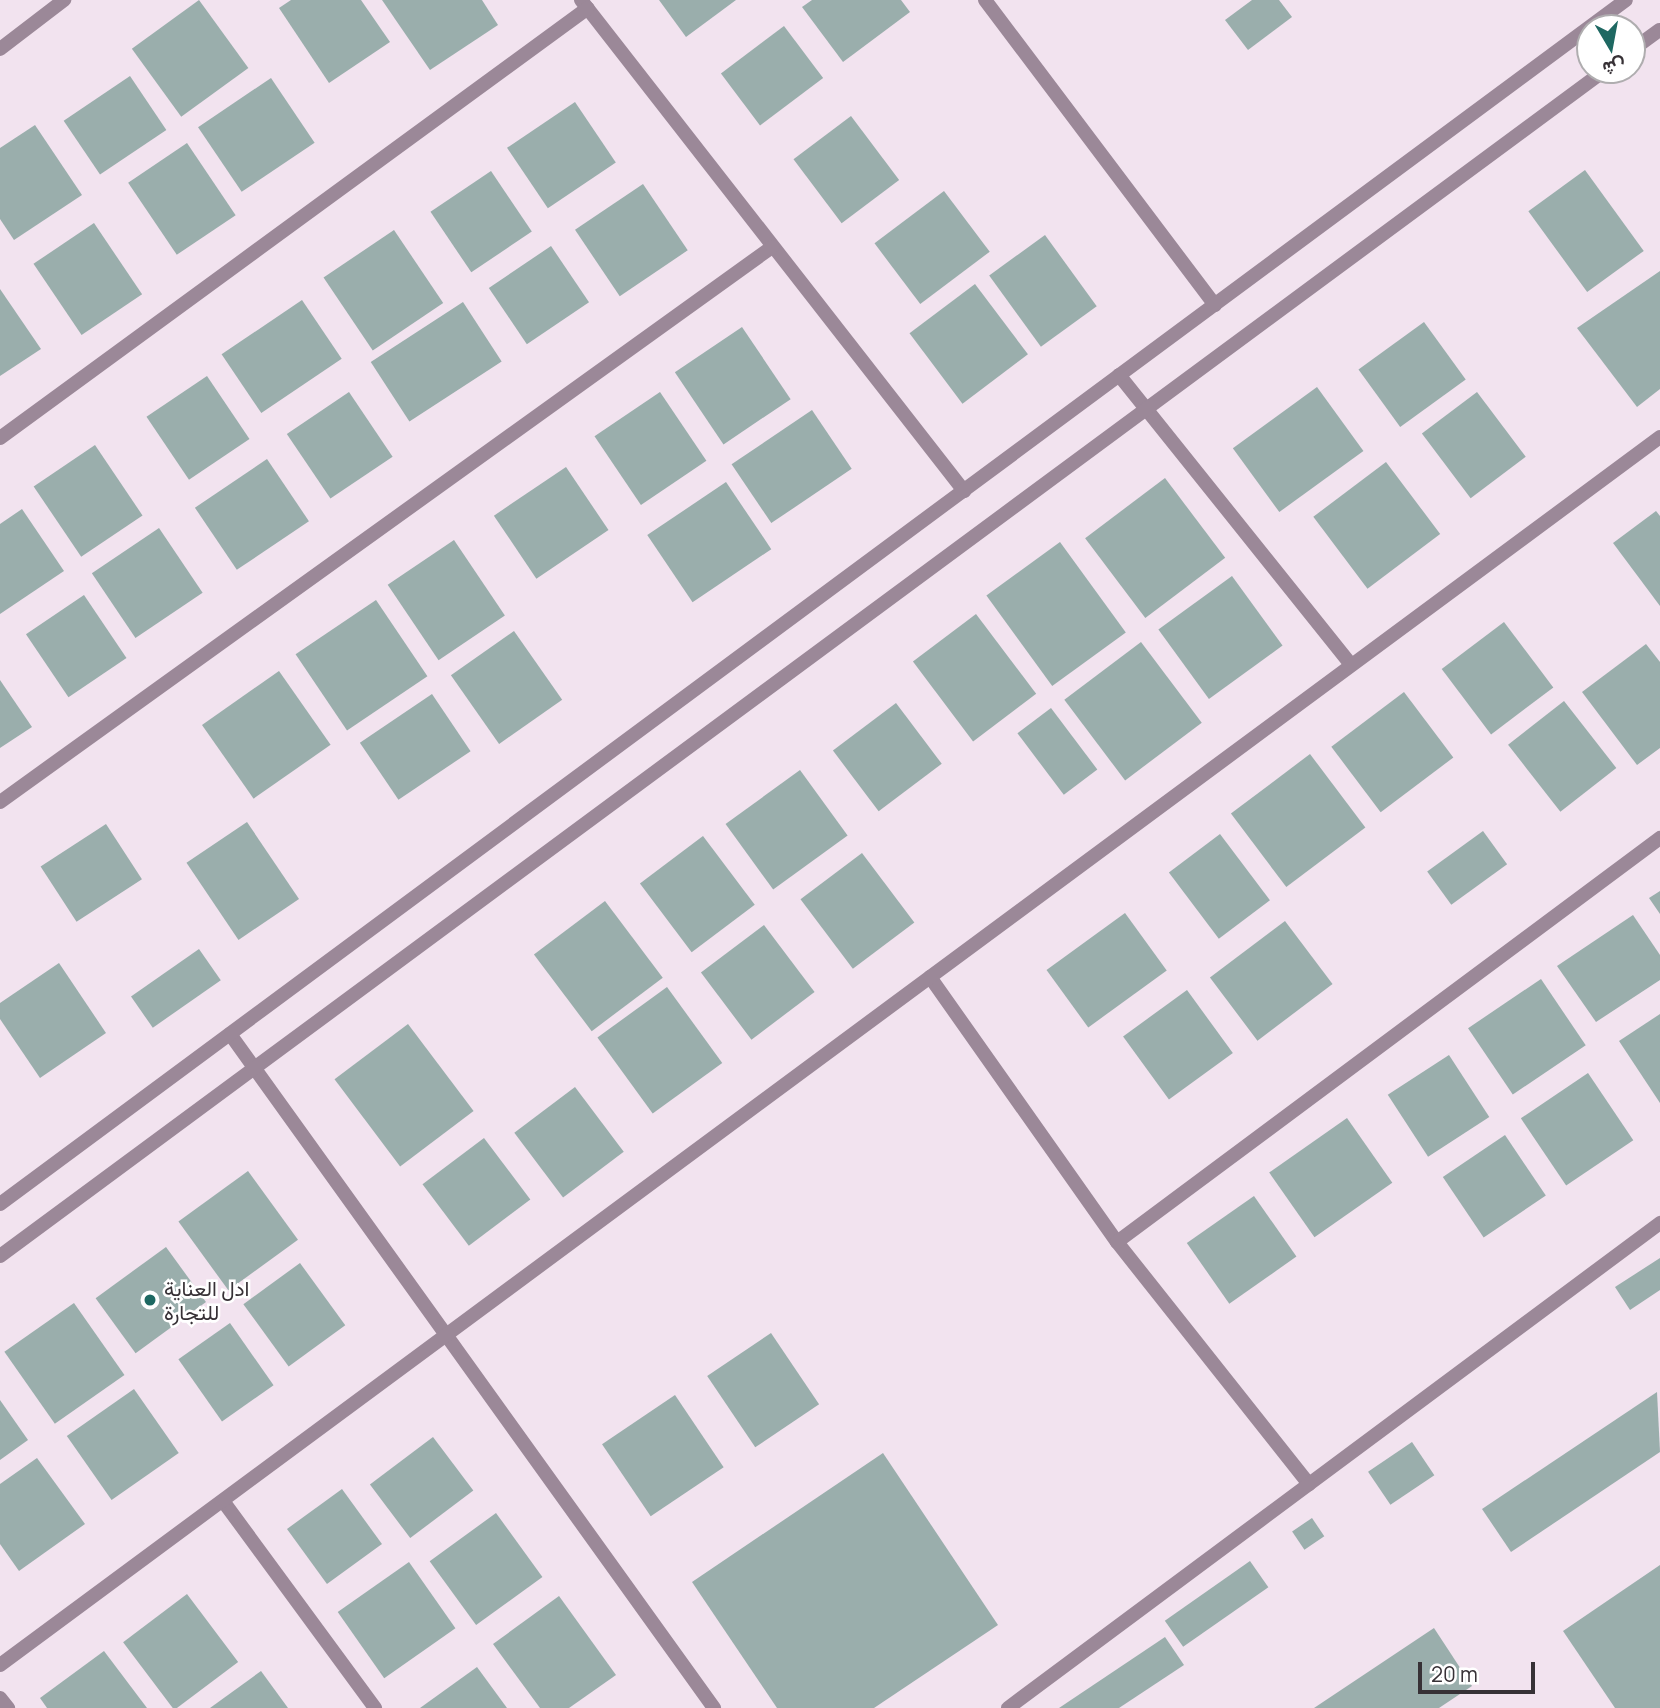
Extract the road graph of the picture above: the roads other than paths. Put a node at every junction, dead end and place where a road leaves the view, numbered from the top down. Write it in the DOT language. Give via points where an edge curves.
graph roads {
  1 [pos="64,0"];
  2 [pos="985,0"];
  3 [pos="1626,0"];
  4 [pos="584,4"];
  5 [pos="0,49"];
  6 [pos="1586,84"];
  7 [pos="772,247"];
  8 [pos="1215,304"];
  9 [pos="1119,375"];
  10 [pos="1146,409"];
  11 [pos="1660,437"];
  12 [pos="0,438"];
  13 [pos="964,491"];
  14 [pos="1352,665"];
  15 [pos="0,802"];
  16 [pos="1660,838"];
  17 [pos="930,977"];
  18 [pos="230,1034"];
  19 [pos="255,1068"];
  20 [pos="0,1204"];
  21 [pos="1660,1223"];
  22 [pos="1117,1242"];
  23 [pos="0,1256"];
  24 [pos="446,1335"];
  25 [pos="1309,1484"];
  26 [pos="223,1501"];
  27 [pos="0,1665"];
  28 [pos="0,1698"];
  29 [pos="8,1708"];
  30 [pos="375,1708"];
  31 [pos="714,1708"];
  32 [pos="1008,1708"];
  1 -- 5 [label="street"];
  2 -- 8 [label="street"];
  3 -- 8 [label="street"];
  4 -- 7 [label="street"];
  4 -- 12 [label="street"];
  6 -- 10 [label="street"];
  7 -- 13 [label="street"];
  7 -- 15 [label="street"];
  8 -- 9 [label="street"];
  9 -- 10 [label="street"];
  9 -- 13 [label="street"];
  10 -- 14 [label="street"];
  10 -- 19 [label="street"];
  11 -- 14 [label="street"];
  13 -- 18 [label="street"];
  14 -- 17 [label="street"];
  16 -- 22 [label="street"];
  17 -- 22 [label="street"];
  17 -- 24 [label="street"];
  18 -- 19 [label="street"];
  18 -- 20 [label="street"];
  19 -- 23 [label="street"];
  19 -- 24 [label="street"];
  21 -- 25 [label="street"];
  22 -- 25 [label="street"];
  24 -- 26 [label="street"];
  24 -- 31 [label="street"];
  25 -- 32 [label="street"];
  26 -- 27 [label="street"];
  26 -- 30 [label="street"];
  28 -- 29 [label="street"];
}
